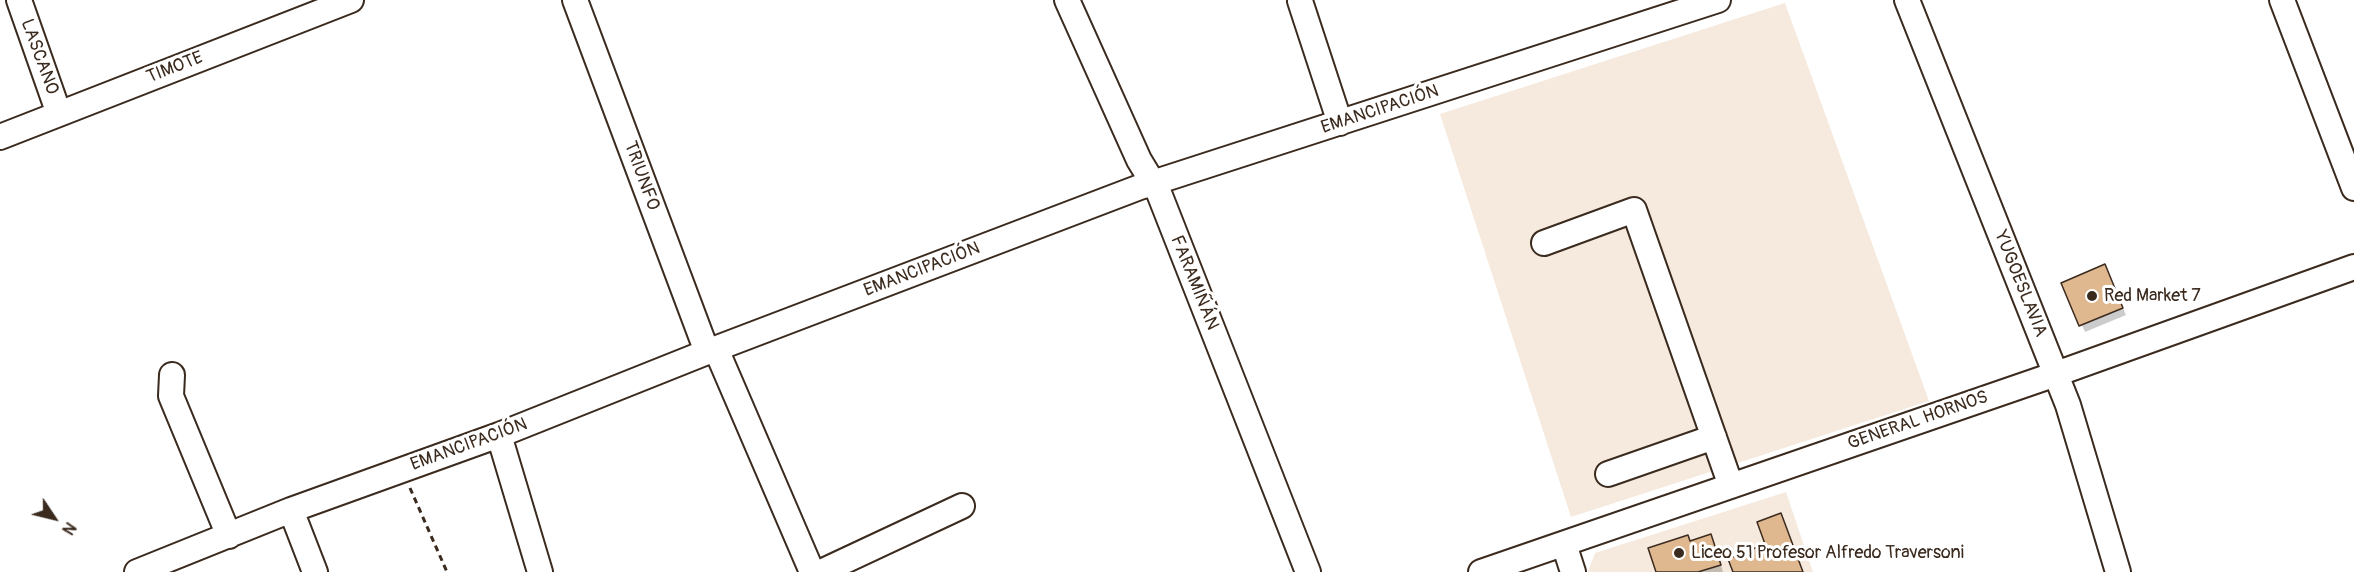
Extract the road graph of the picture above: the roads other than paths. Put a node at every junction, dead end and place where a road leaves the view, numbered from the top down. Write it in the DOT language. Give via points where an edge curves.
graph roads {
  1 [pos="19,0"];
  2 [pos="351,0"];
  3 [pos="575,0"];
  4 [pos="1067,0"];
  5 [pos="1718,0"];
  6 [pos="1907,0"];
  7 [pos="2283,0"];
  8 [pos="1300,1"];
  9 [pos="59,114"];
  10 [pos="1340,123"];
  11 [pos="0,137"];
  12 [pos="1153,184"];
  13 [pos="2354,188"];
  14 [pos="1544,243"];
  15 [pos="2354,267"];
  16 [pos="712,351"];
  17 [pos="2056,374"];
  18 [pos="172,375"];
  19 [pos="499,435"];
  20 [pos="1714,437"];
  21 [pos="1608,474"];
  22 [pos="1731,486"];
  23 [pos="962,506"];
  24 [pos="291,510"];
  25 [pos="229,536"];
  26 [pos="1564,544"];
  27 [pos="176,565"];
  28 [pos="137,572"];
  29 [pos="315,572"];
  30 [pos="540,572"];
  31 [pos="812,572"];
  32 [pos="821,572"];
  33 [pos="1308,572"];
  34 [pos="1482,572"];
  35 [pos="1573,572"];
  36 [pos="2118,572"];
  1 -- 9 [label="street, LASCANO"];
  2 -- 9 [label="street, TIMOTE"];
  3 -- 16 [label="street, TRIUNFO"];
  4 -- 12 [label="street, FARAMIÑÁN"];
  5 -- 10 [label="street, EMANCIPACIÓN"];
  6 -- 17 [label="street, YUGOESLAVIA"];
  7 -- 13 [label="street"];
  8 -- 10 [label="street"];
  9 -- 11 [label="street, TIMOTE"];
  10 -- 12 [label="street, EMANCIPACIÓN"];
  12 -- 16 [label="street, EMANCIPACIÓN"];
  12 -- 33 [label="street, FARAMIÑÁN"];
  14 -- 20 [label="street" via="1634,210"];
  15 -- 17 [label="street, GENERAL HORNOS"];
  16 -- 19 [label="street, EMANCIPACIÓN"];
  16 -- 31 [label="street, TRIUNFO"];
  17 -- 22 [label="street, GENERAL HORNOS"];
  17 -- 36 [label="street, YUGOESLAVIA"];
  18 -- 25 [label="street" via="171,396"];
  19 -- 24 [label="street, EMANCIPACIÓN"];
  19 -- 30 [label="street"];
  20 -- 21 [label="street"];
  20 -- 22 [label="street"];
  22 -- 26 [label="street, GENERAL HORNOS"];
  23 -- 32 [label="street"];
  24 -- 25 [label="street, EMANCIPACIÓN"];
  24 -- 29 [label="street"];
  25 -- 27 [label="street, EMANCIPACIÓN"];
  26 -- 34 [label="street, GENERAL HORNOS"];
  26 -- 35 [label="street"];
  27 -- 28 [label="street, EMANCIPACIÓN"];
}
